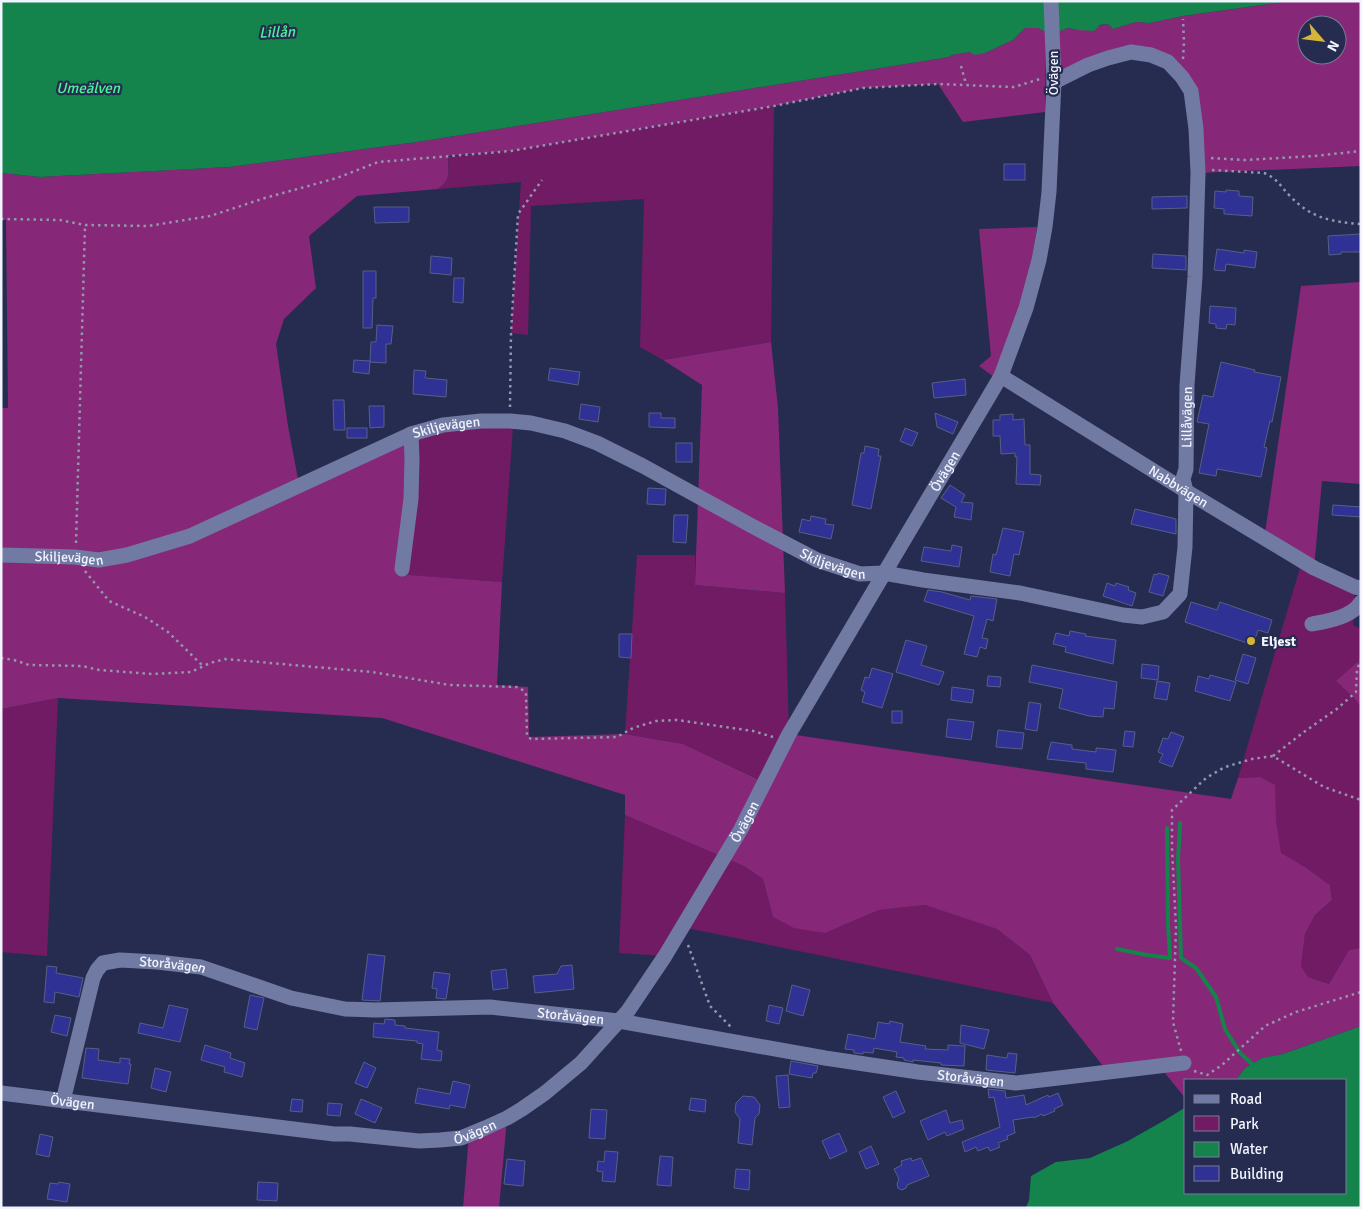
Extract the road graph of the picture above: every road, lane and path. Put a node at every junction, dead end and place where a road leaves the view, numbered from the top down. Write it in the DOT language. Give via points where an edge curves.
graph roads {
  1 [pos="1051,1"];
  2 [pos="1183,19"];
  3 [pos="961,66"];
  4 [pos="1176,71"];
  5 [pos="1054,74"];
  6 [pos="966,84"];
  7 [pos="1361,151"];
  8 [pos="1197,163"];
  9 [pos="542,180"];
  10 [pos="1,219"];
  11 [pos="1361,224"];
  12 [pos="84,225"];
  13 [pos="1001,376"];
  14 [pos="510,421"];
  15 [pos="411,434"];
  16 [pos="1186,491"];
  17 [pos="1,555"];
  18 [pos="75,558"];
  19 [pos="402,569"];
  20 [pos="884,573"];
  21 [pos="1361,588"];
  22 [pos="1361,602"];
  23 [pos="1312,624"];
  24 [pos="1,658"];
  25 [pos="1361,660"];
  26 [pos="202,666"];
  27 [pos="785,742"];
  28 [pos="1274,756"];
  29 [pos="1361,800"];
  30 [pos="682,927"];
  31 [pos="1361,992"];
  32 [pos="619,1021"];
  33 [pos="748,1044"];
  34 [pos="1184,1063"];
  35 [pos="1,1093"];
  36 [pos="62,1101"];
  1 -- 5 [label="street, Övägen"];
  2 -- 4 [label="path" via="1182,62"];
  3 -- 6 [label="path"];
  4 -- 5 [label="street, Lillåvägen" via="1168,62 1131,52"];
  4 -- 8 [label="street, Lillåvägen" via="1191,91"];
  5 -- 6 [label="path" via="1014,87"];
  5 -- 13 [label="street, Övägen" via="1050,192 1045,227 1026,308"];
  6 -- 12 [label="path" via="863,88 511,151 378,162 337,178 210,216 148,226"];
  7 -- 8 [label="path"];
  8 -- 11 [label="path" via="1264,173 1277,180 1294,200 1311,213 1326,220"];
  8 -- 16 [label="street, Lillåvägen" via="1196,277 1183,479"];
  9 -- 14 [label="path" via="518,214"];
  10 -- 12 [label="path" via="60,220"];
  12 -- 18 [label="path"];
  13 -- 16 [label="street, Nabbvägen"];
  13 -- 20 [label="street, Övägen"];
  14 -- 15 [label="street, Skiljevägen" via="443,425"];
  14 -- 20 [label="street, Skiljevägen" via="565,431 597,443 818,560 860,574"];
  15 -- 18 [label="street, Skiljevägen" via="190,536 127,555 99,560"];
  15 -- 19 [label="street" via="410,499"];
  16 -- 20 [label="street, Lillåvägen" via="1180,594 1163,612 1142,618 1020,593"];
  16 -- 21 [label="street, Nabbvägen" via="1314,568"];
  17 -- 18 [label="street, Skiljevägen"];
  18 -- 26 [label="path" via="109,601 145,617 168,632"];
  20 -- 27 [label="street, Övägen"];
  22 -- 23 [label="street" via="1358,608 1335,620"];
  24 -- 26 [label="path" via="29,665 82,666 153,674 191,672"];
  25 -- 28 [label="path" via="1356,692"];
  26 -- 27 [label="path" via="225,659 372,672 450,684 516,687 526,692 527,736 531,739 617,737 656,721 677,720 753,731"];
  27 -- 30 [label="street, Övägen" via="741,828"];
  28 -- 29 [label="path" via="1324,787"];
  28 -- 34 [label="path" via="1252,758 1225,767 1206,778 1172,810 1176,928 1173,1022"];
  30 -- 32 [label="street, Övägen"];
  30 -- 33 [label="path" via="710,1006"];
  31 -- 34 [label="path" via="1296,1012 1265,1026 1207,1075 1192,1071"];
  32 -- 33 [label="street, Storåvägen"];
  32 -- 36 [label="street, Övägen" via="580,1063 545,1094 507,1118 461,1138 420,1141 334,1134"];
  32 -- 36 [label="street, Storåvägen" via="490,1007 345,1009 291,998 201,967 120,960 103,963 93,978"];
  33 -- 34 [label="street, Storåvägen" via="918,1072 1016,1083"];
  35 -- 36 [label="street, Övägen"];
}
